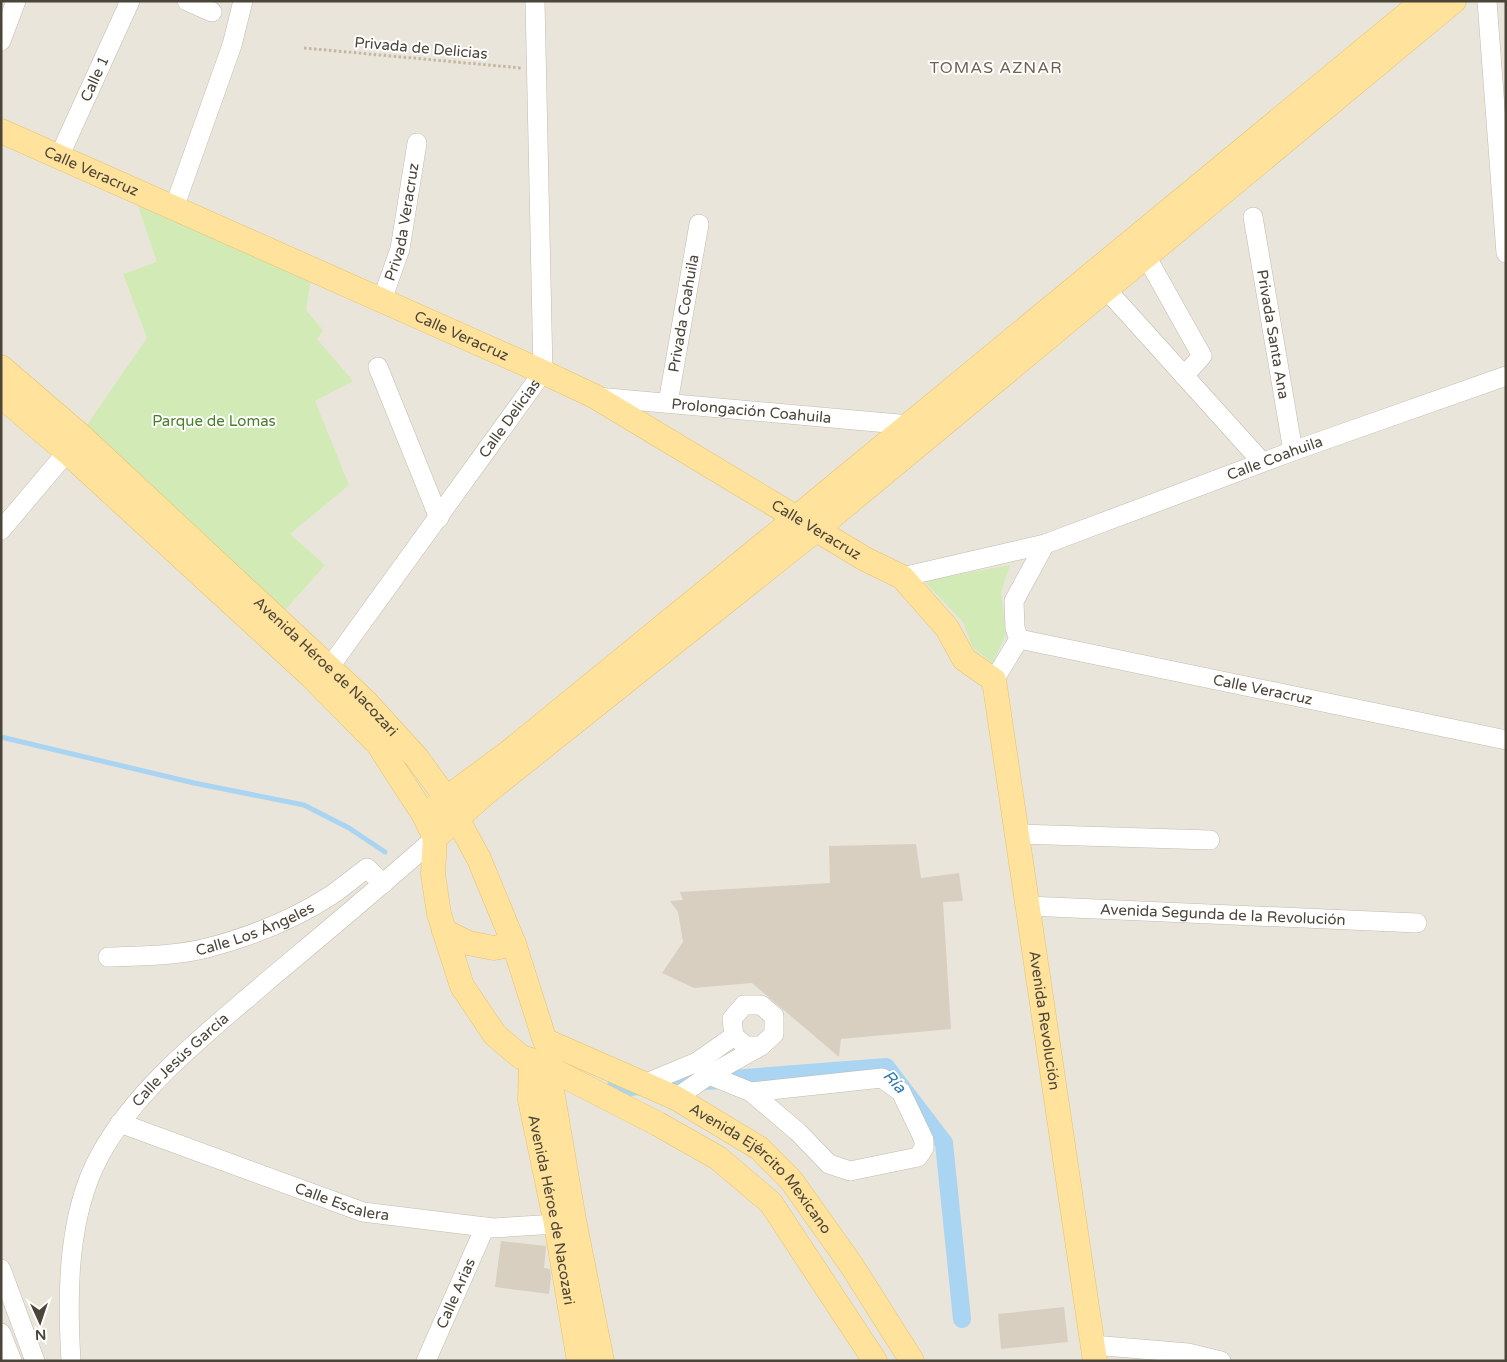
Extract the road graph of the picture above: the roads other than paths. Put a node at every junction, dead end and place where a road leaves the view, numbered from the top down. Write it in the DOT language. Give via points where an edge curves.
graph roads {
  1 [pos="16,1"];
  2 [pos="130,1"];
  3 [pos="187,1"];
  4 [pos="243,1"];
  5 [pos="535,1"];
  6 [pos="1423,1"];
  7 [pos="1454,1"];
  8 [pos="1487,1"];
  9 [pos="212,12"];
  10 [pos="1,41"];
  11 [pos="1,131"];
  12 [pos="417,143"];
  13 [pos="59,156"];
  14 [pos="174,208"];
  15 [pos="1253,218"];
  16 [pos="699,224"];
  17 [pos="1506,253"];
  18 [pos="1146,256"];
  19 [pos="1106,290"];
  20 [pos="382,300"];
  21 [pos="1,367"];
  22 [pos="378,367"];
  23 [pos="543,372"];
  24 [pos="1184,376"];
  25 [pos="1506,376"];
  26 [pos="1,396"];
  27 [pos="594,396"];
  28 [pos="668,403"];
  29 [pos="46,420"];
  30 [pos="910,425"];
  31 [pos="1293,451"];
  32 [pos="66,452"];
  33 [pos="1262,462"];
  34 [pos="439,518"];
  35 [pos="807,523"];
  36 [pos="1,530"];
  37 [pos="1045,544"];
  38 [pos="902,577"];
  39 [pos="1019,639"];
  40 [pos="320,672"];
  41 [pos="994,680"];
  42 [pos="1506,740"];
  43 [pos="451,808"];
  44 [pos="424,814"];
  45 [pos="1018,834"];
  46 [pos="435,838"];
  47 [pos="1210,840"];
  48 [pos="383,884"];
  49 [pos="1028,906"];
  50 [pos="1417,923"];
  51 [pos="444,931"];
  52 [pos="514,944"];
  53 [pos="108,957"];
  54 [pos="734,1036"];
  55 [pos="762,1046"];
  56 [pos="544,1053"];
  57 [pos="703,1069"];
  58 [pos="644,1084"];
  59 [pos="751,1092"];
  60 [pos="676,1098"];
  61 [pos="120,1123"];
  62 [pos="565,1222"];
  63 [pos="485,1227"];
  64 [pos="1,1269"];
  65 [pos="1,1332"];
  66 [pos="1094,1353"];
  67 [pos="12,1361"];
  68 [pos="35,1361"];
  69 [pos="71,1361"];
  70 [pos="426,1361"];
  71 [pos="579,1361"];
  72 [pos="602,1361"];
  73 [pos="875,1361"];
  74 [pos="912,1361"];
  75 [pos="1221,1361"];
  1 -- 10 [label="street"];
  2 -- 13 [label="street, Calle 1"];
  3 -- 9 [label="street"];
  4 -- 14 [label="street" via="232,45"];
  5 -- 23 [label="street, Calle Delicias"];
  6 -- 30 [label="main road"];
  7 -- 18 [label="main road"];
  8 -- 17 [label="street"];
  11 -- 13 [label="main road, Calle Veracruz"];
  12 -- 20 [label="street, Privada Veracruz" via="400,248"];
  13 -- 14 [label="main road, Calle Veracruz"];
  14 -- 20 [label="main road, Calle Veracruz"];
  15 -- 31 [label="street, Privada Santa Ana"];
  16 -- 28 [label="street, Privada Coahuila"];
  18 -- 19 [label="main road"];
  18 -- 24 [label="street" via="1202,356"];
  19 -- 24 [label="street"];
  19 -- 35 [label="main road"];
  20 -- 23 [label="main road, Calle Veracruz"];
  21 -- 29 [label="main road, Avenida Héroe de Nacozari"];
  22 -- 34 [label="street"];
  23 -- 27 [label="main road, Calle Veracruz"];
  23 -- 34 [label="street, Calle Delicias"];
  24 -- 33 [label="street"];
  25 -- 31 [label="street, Calle Coahuila"];
  26 -- 29 [label="main road, Avenida Héroe de Nacozari"];
  27 -- 28 [label="street, Prolongación Coahuila"];
  27 -- 35 [label="main road, Calle Veracruz"];
  28 -- 30 [label="street, Prolongación Coahuila"];
  29 -- 32 [label="main road, Avenida Héroe de Nacozari"];
  29 -- 40 [label="main road, Avenida Héroe de Nacozari" via="80,435"];
  30 -- 35 [label="main road"];
  31 -- 33 [label="street, Calle Coahuila"];
  32 -- 36 [label="street"];
  32 -- 40 [label="main road, Avenida Héroe de Nacozari"];
  33 -- 37 [label="street, Calle Coahuila"];
  34 -- 40 [label="street, Calle Delicias"];
  35 -- 38 [label="main road, Calle Veracruz" via="865,559"];
  35 -- 43 [label="main road"];
  37 -- 38 [label="street, Calle Coahuila"];
  37 -- 39 [label="street" via="1014,601 1015,628"];
  38 -- 41 [label="main road" via="947,628 964,659"];
  39 -- 41 [label="street"];
  39 -- 42 [label="street, Calle Veracruz"];
  40 -- 43 [label="main road, Avenida Héroe de Nacozari" via="366,702 417,758"];
  40 -- 44 [label="main road, Avenida Héroe de Nacozari" via="378,744"];
  41 -- 45 [label="main road, Avenida Revolución"];
  43 -- 44 [label="main road"];
  43 -- 46 [label="main road"];
  43 -- 52 [label="main road, Avenida Héroe de Nacozari" via="479,859"];
  44 -- 46 [label="main road, Avenida Héroe de Nacozari"];
  45 -- 47 [label="street"];
  45 -- 49 [label="main road, Avenida Revolución"];
  46 -- 48 [label="street, Calle Jesús García"];
  46 -- 51 [label="main road, Avenida Héroe de Nacozari" via="433,874"];
  48 -- 53 [label="street, Calle Los Ángeles" via="368,868 290,918 247,935 207,948 156,956"];
  48 -- 61 [label="street, Calle Jesús García" via="212,1028 148,1088"];
  49 -- 50 [label="street, Avenida Segunda de la Revolución"];
  49 -- 66 [label="main road, Avenida Revolución"];
  51 -- 52 [label="main road" via="468,943 494,948"];
  51 -- 56 [label="main road, Avenida Héroe de Nacozari" via="462,986 495,1035 521,1057"];
  52 -- 56 [label="main road, Avenida Héroe de Nacozari"];
  54 -- 55 [label="street" via="746,1046"];
  54 -- 55 [label="street" via="732,1019 744,1006 761,1004 774,1016 774,1034"];
  54 -- 57 [label="street"];
  55 -- 57 [label="street"];
  56 -- 58 [label="main road, Avenida Ejército Mexicano"];
  56 -- 62 [label="main road, Avenida Héroe de Nacozari"];
  56 -- 73 [label="main road, Avenida Ejército Mexicano" via="718,1158 771,1203"];
  57 -- 58 [label="street"];
  57 -- 59 [label="street"];
  57 -- 60 [label="street"];
  58 -- 60 [label="main road, Avenida Ejército Mexicano"];
  59 -- 59 [label="street" via="829,1164 850,1171 918,1157 924,1148 924,1140 900,1092 882,1078"];
  60 -- 74 [label="main road, Avenida Ejército Mexicano" via="759,1148 790,1180 852,1266"];
  61 -- 63 [label="street, Calle Escalera" via="363,1212"];
  61 -- 69 [label="street, Calle Jesús García" via="98,1158 80,1203 71,1251"];
  62 -- 63 [label="street, Calle Escalera"];
  62 -- 71 [label="main road, Avenida Héroe de Nacozari"];
  62 -- 72 [label="main road, Avenida Héroe de Nacozari"];
  63 -- 70 [label="street, Calle Arias"];
  64 -- 68 [label="street"];
  65 -- 67 [label="street"];
  66 -- 75 [label="street" via="1188,1353"];
}
